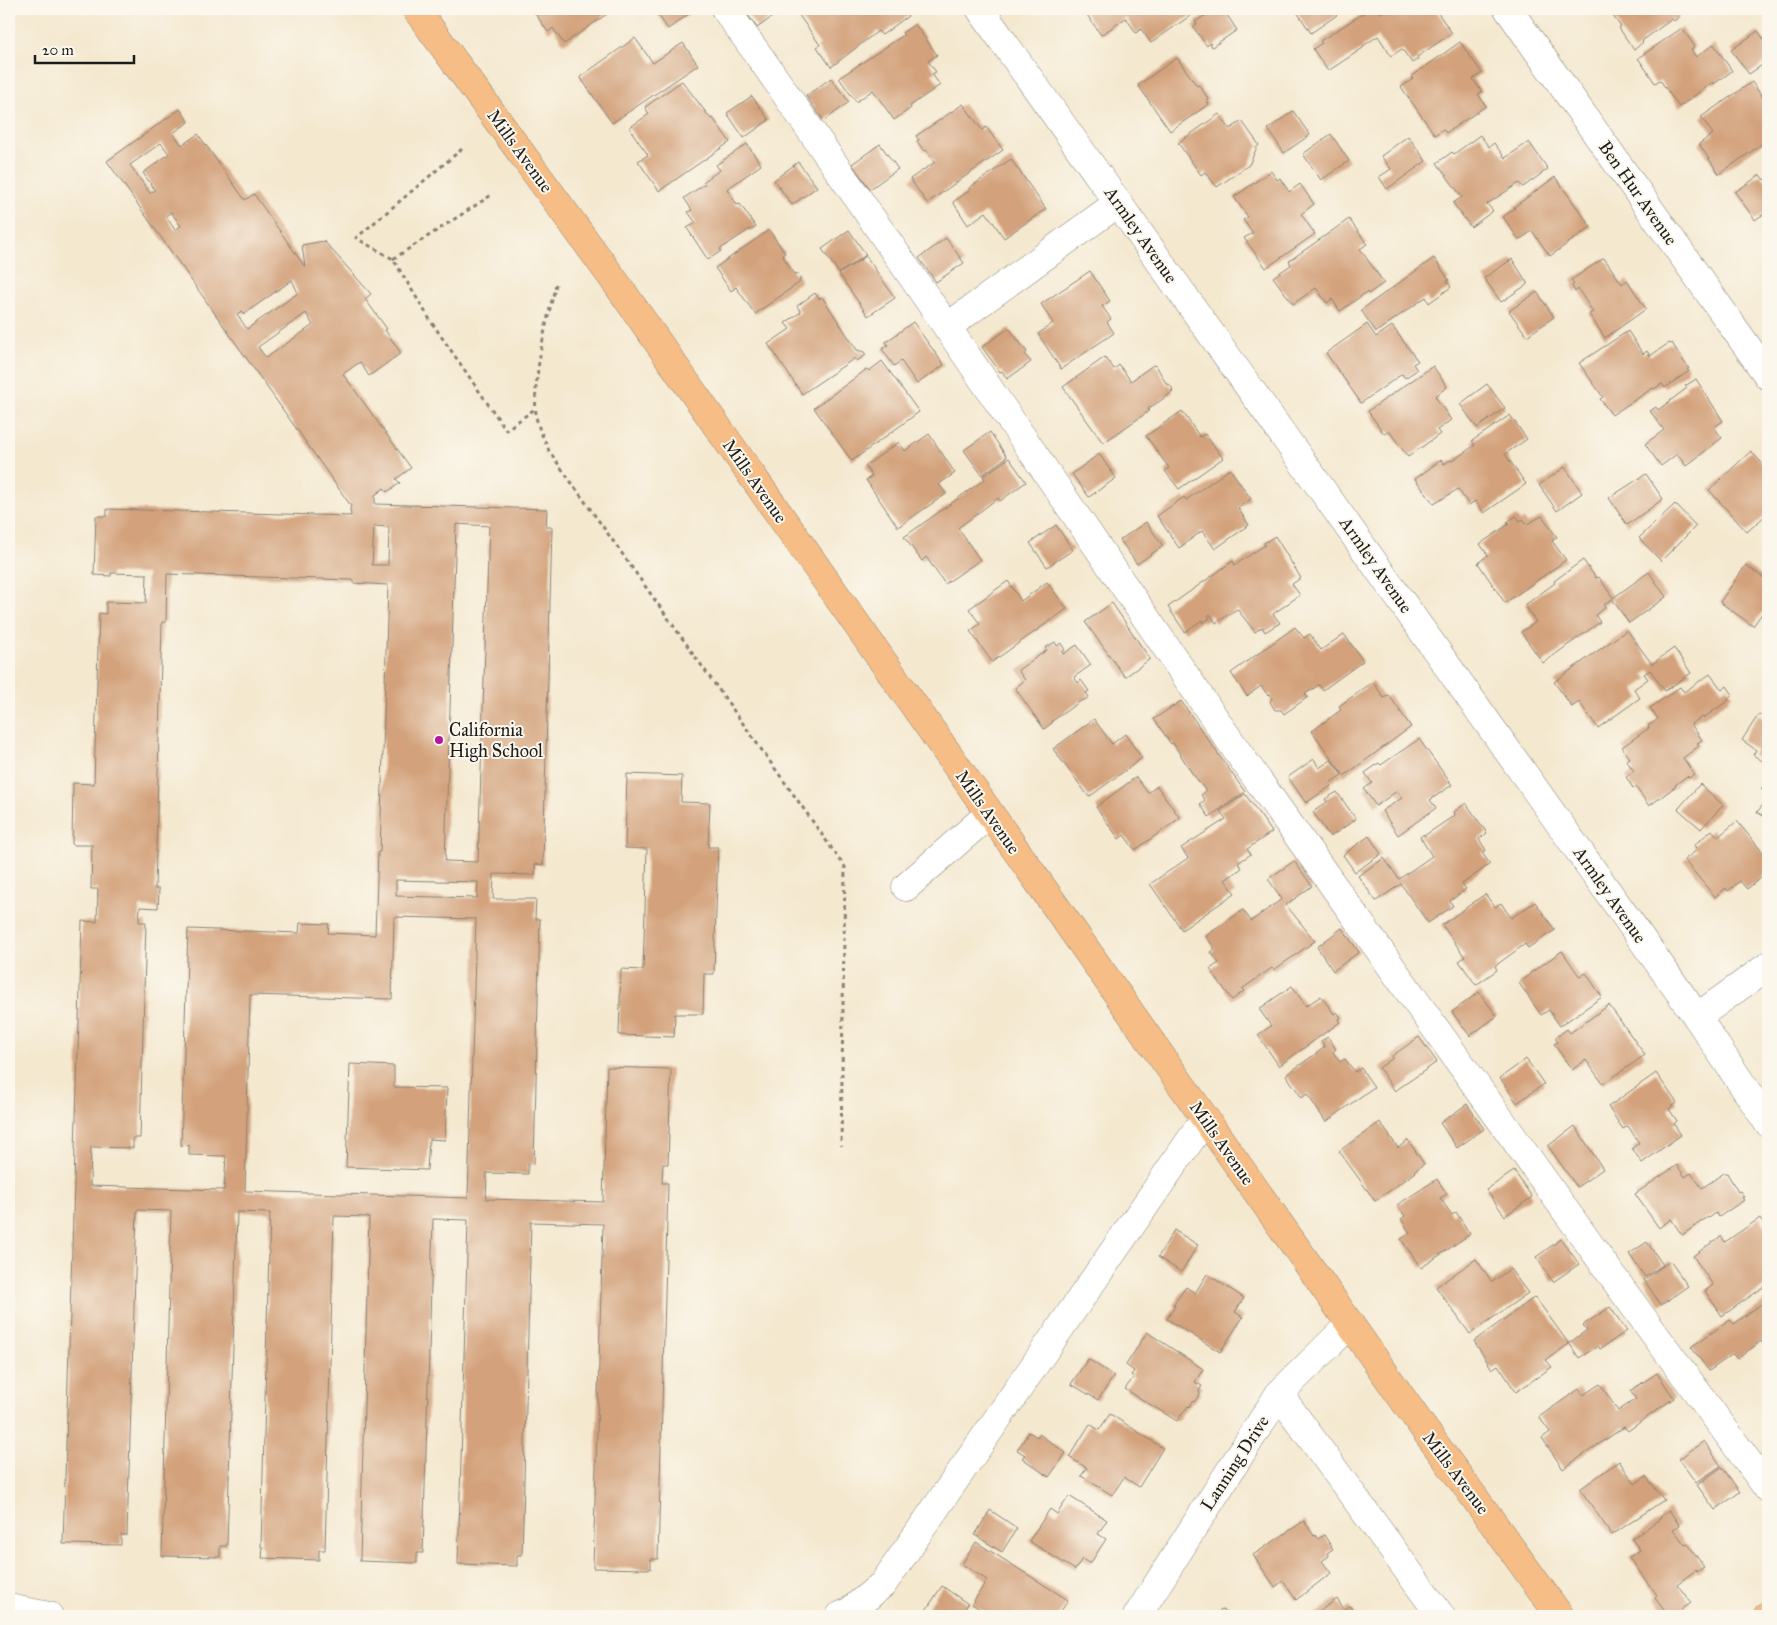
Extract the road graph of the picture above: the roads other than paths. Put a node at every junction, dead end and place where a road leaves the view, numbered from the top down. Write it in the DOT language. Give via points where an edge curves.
graph roads {
  1 [pos="416,9"];
  2 [pos="725,9"];
  3 [pos="980,9"];
  4 [pos="1508,9"];
  5 [pos="1118,203"];
  6 [pos="947,328"];
  7 [pos="1768,376"];
  8 [pos="989,814"];
  9 [pos="906,887"];
  10 [pos="1768,966"];
  11 [pos="1697,1017"];
  12 [pos="1205,1119"];
  13 [pos="1768,1124"];
  14 [pos="1350,1324"];
  15 [pos="1279,1394"];
  16 [pos="1768,1489"];
  17 [pos="9,1608"];
  18 [pos="49,1616"];
  19 [pos="840,1616"];
  20 [pos="1137,1616"];
  21 [pos="1441,1616"];
  22 [pos="1560,1616"];
  1 -- 8 [label="main road, Mills Avenue" via="619,288"];
  2 -- 6 [label="street"];
  3 -- 5 [label="street, Armley Avenue"];
  4 -- 7 [label="street, Ben Hur Avenue"];
  5 -- 6 [label="street"];
  5 -- 11 [label="street, Armley Avenue"];
  6 -- 16 [label="street" via="1237,751"];
  8 -- 9 [label="street"];
  8 -- 12 [label="main road, Mills Avenue"];
  10 -- 11 [label="street"];
  11 -- 13 [label="street, Armley Avenue"];
  12 -- 14 [label="main road, Mills Avenue"];
  12 -- 19 [label="street" via="883,1584"];
  14 -- 15 [label="street, Lanning Drive"];
  14 -- 22 [label="main road, Mills Avenue"];
  15 -- 20 [label="street, Lanning Drive"];
  15 -- 21 [label="street"];
  17 -- 18 [label="street"];
}
